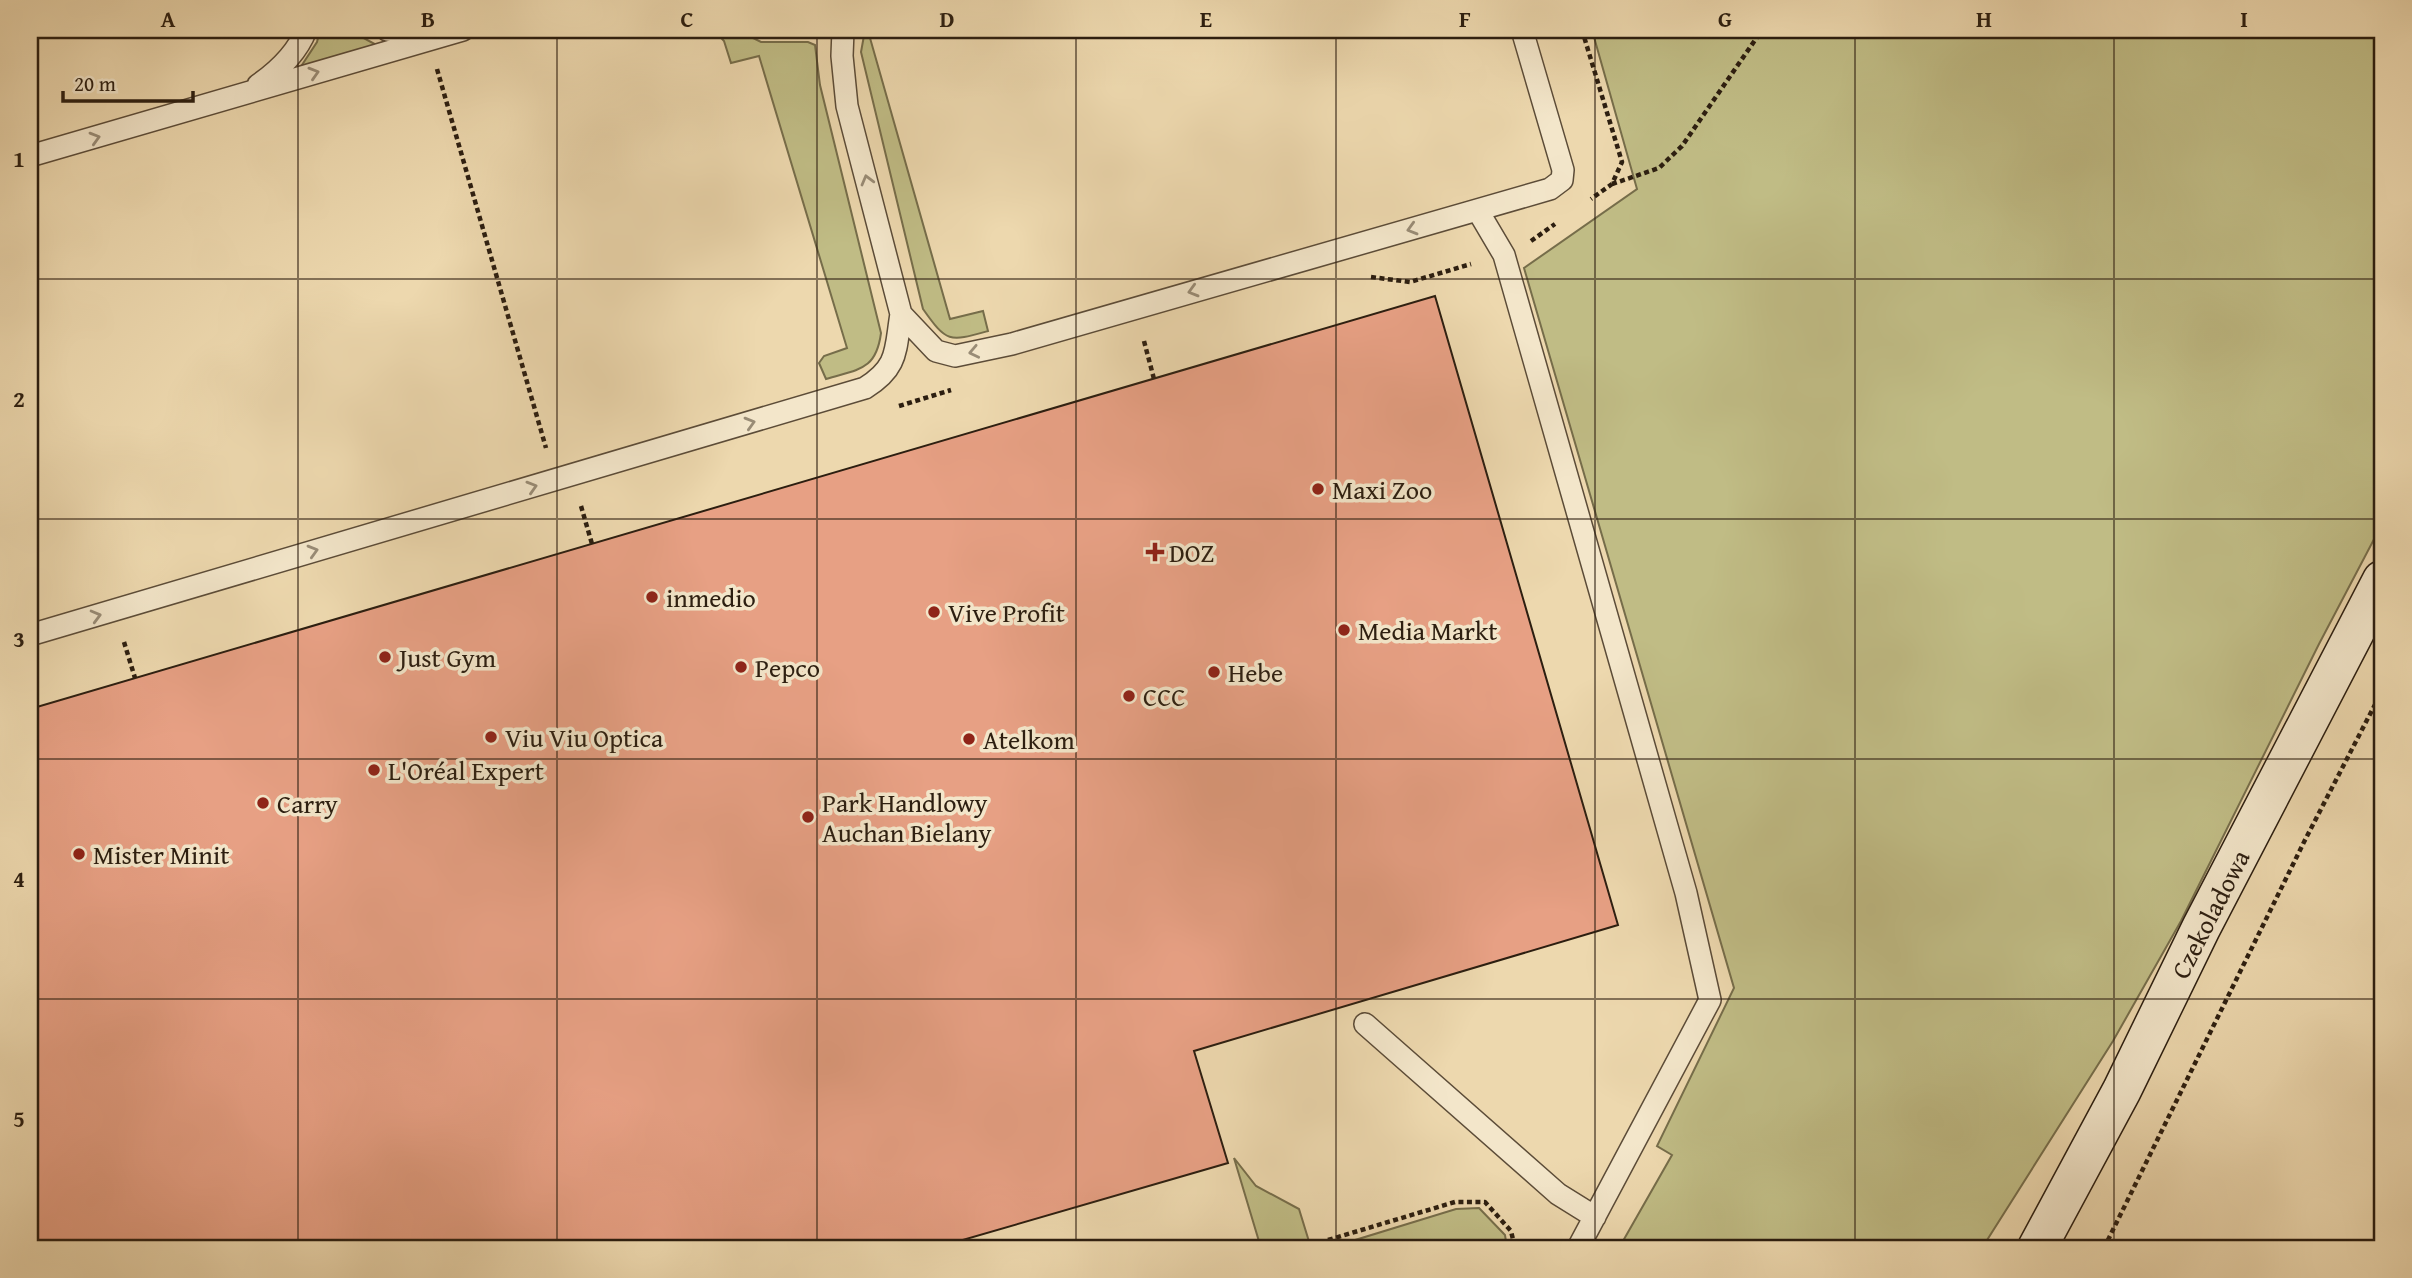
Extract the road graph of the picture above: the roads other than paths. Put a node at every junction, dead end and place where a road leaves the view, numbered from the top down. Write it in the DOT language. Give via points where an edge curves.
graph roads {
  1 [pos="306,30"];
  2 [pos="387,30"];
  3 [pos="463,30"];
  4 [pos="843,30"];
  5 [pos="1521,30"];
  6 [pos="442,36"];
  7 [pos="248,93"];
  8 [pos="30,156"];
  9 [pos="1478,211"];
  10 [pos="901,314"];
  11 [pos="2382,580"];
  12 [pos="30,635"];
  13 [pos="1365,1024"];
  14 [pos="1595,1217"];
  15 [pos="1578,1248"];
  16 [pos="2038,1248"];
  1 -- 7 [label="lane" via="281,66"];
  2 -- 6 [label="lane"];
  3 -- 6 [label="lane"];
  10 -- 4 [label="lane, one-way" via="847,106"];
  5 -- 9 [label="lane" via="1563,170 1562,180 1550,189"];
  7 -- 6 [label="lane, one-way"];
  8 -- 7 [label="lane, one-way"];
  9 -- 10 [label="lane, one-way" via="1012,344 955,356 936,351"];
  9 -- 14 [label="lane" via="1504,254 1686,893 1710,1000"];
  12 -- 10 [label="lane, one-way" via="865,388 883,377 894,360"];
  11 -- 16 [label="main road, Czekoladowa"];
  13 -- 14 [label="lane" via="1558,1194"];
  14 -- 15 [label="lane"];
}
